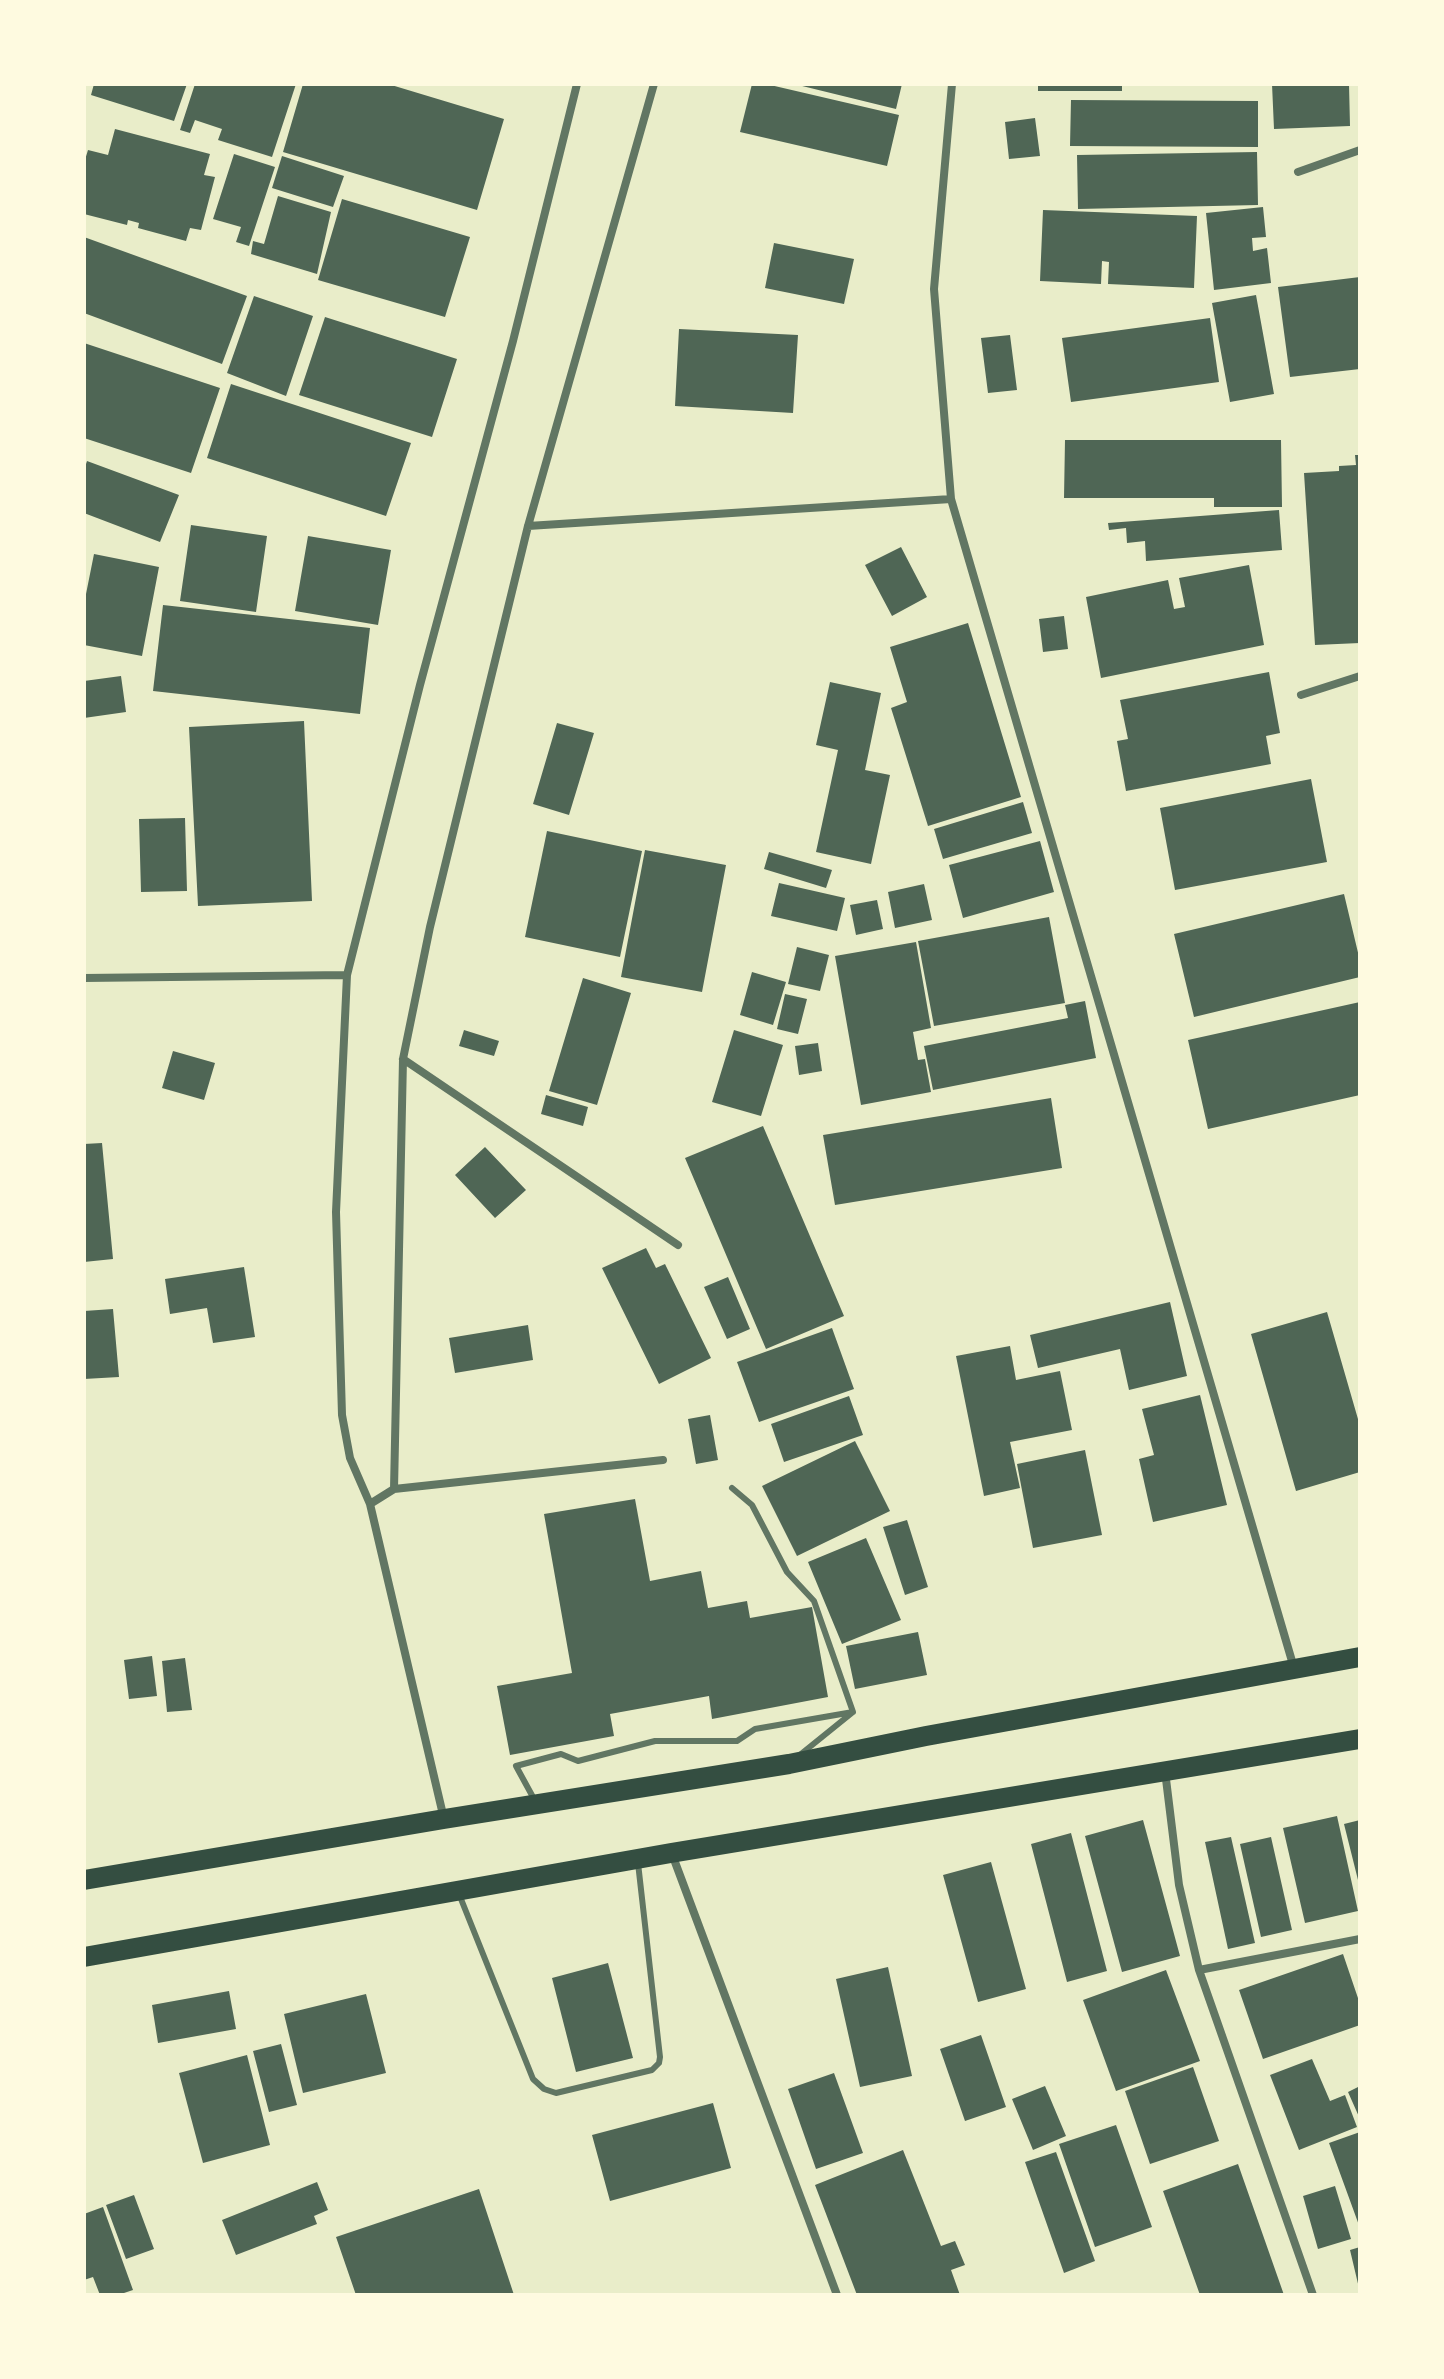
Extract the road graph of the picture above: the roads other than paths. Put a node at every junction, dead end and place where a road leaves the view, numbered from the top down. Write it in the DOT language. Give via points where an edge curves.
graph roads {
  1 [pos="577,84"];
  2 [pos="654,84"];
  3 [pos="952,84"];
  4 [pos="1360,150"];
  5 [pos="1298,172"];
  6 [pos="951,499"];
  7 [pos="528,526"];
  8 [pos="1360,676"];
  9 [pos="1301,695"];
  10 [pos="347,975"];
  11 [pos="84,978"];
  12 [pos="403,1059"];
  13 [pos="678,1245"];
  14 [pos="663,1460"];
  15 [pos="732,1488"];
  16 [pos="394,1489"];
  17 [pos="370,1504"];
  18 [pos="1360,1657"];
  19 [pos="1295,1670"];
  20 [pos="853,1712"];
  21 [pos="1360,1739"];
  22 [pos="789,1764"];
  23 [pos="1165,1770"];
  24 [pos="538,1805"];
  25 [pos="444,1819"];
  26 [pos="671,1853"];
  27 [pos="638,1859"];
  28 [pos="84,1880"];
  29 [pos="457,1891"];
  30 [pos="1360,1939"];
  31 [pos="84,1957"];
  32 [pos="1199,1970"];
  33 [pos="837,2295"];
  34 [pos="1313,2295"];
  1 -- 10 [label="street"];
  2 -- 7 [label="street"];
  3 -- 6 [label="street" via="934,289"];
  4 -- 5 [label="street"];
  6 -- 7 [label="street"];
  6 -- 19 [label="street"];
  7 -- 12 [label="street"];
  8 -- 9 [label="street"];
  10 -- 11 [label="street"];
  10 -- 17 [label="street" via="336,1212 342,1415 350,1458"];
  12 -- 13 [label="street"];
  12 -- 16 [label="street"];
  14 -- 16 [label="street"];
  15 -- 20 [label="lane" via="752,1505 787,1572 814,1601"];
  16 -- 17 [label="street"];
  17 -- 25 [label="street"];
  18 -- 19 [label="main road"];
  19 -- 22 [label="main road"];
  20 -- 22 [label="lane"];
  20 -- 24 [label="lane" via="755,1729 737,1741 655,1741 578,1761 561,1754 516,1766"];
  21 -- 23 [label="main road"];
  22 -- 24 [label="main road"];
  23 -- 26 [label="main road"];
  23 -- 32 [label="street" via="1179,1885"];
  24 -- 25 [label="main road"];
  25 -- 28 [label="main road"];
  26 -- 27 [label="main road"];
  26 -- 33 [label="street"];
  27 -- 29 [label="main road"];
  27 -- 29 [label="lane" via="659,2063 652,2070 556,2093 533,2079"];
  29 -- 31 [label="main road"];
  30 -- 32 [label="street"];
  32 -- 34 [label="street"];
}
